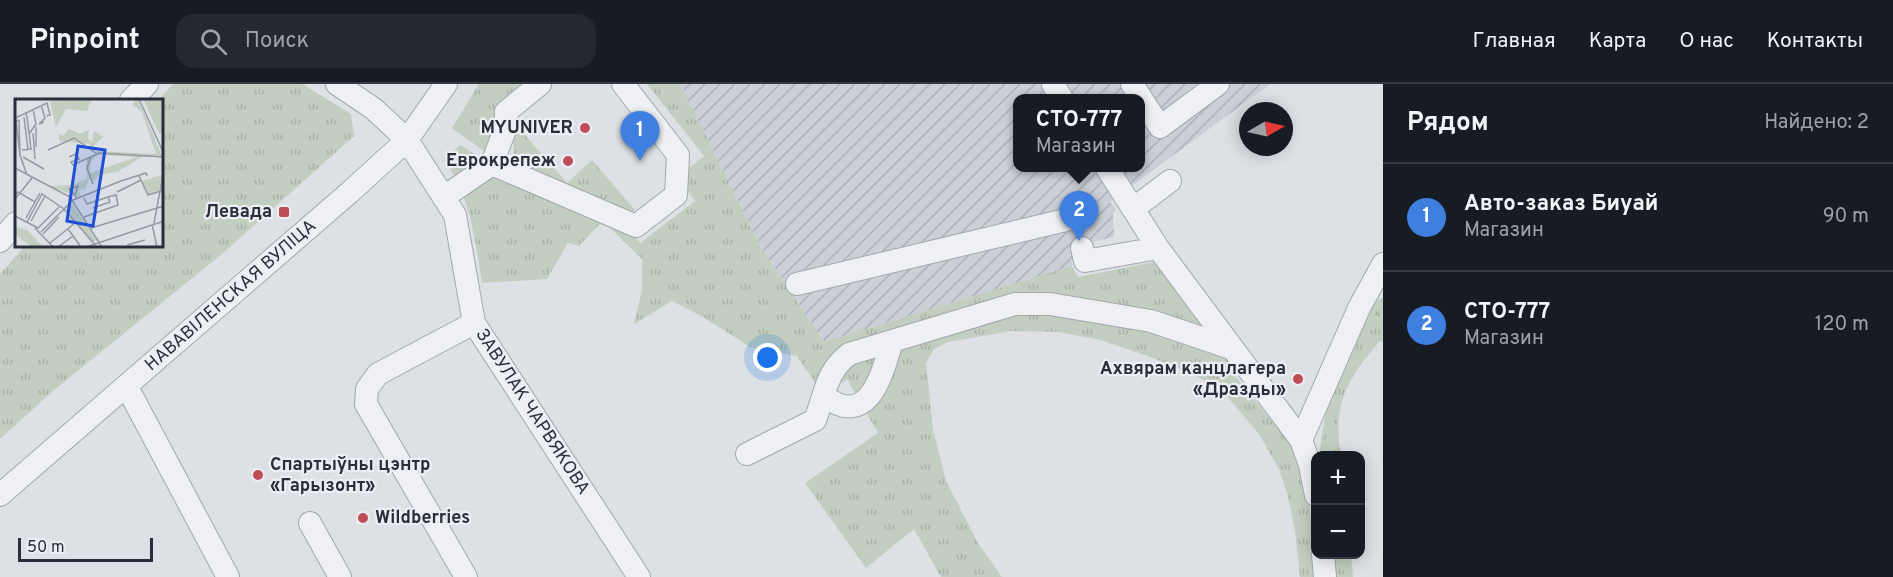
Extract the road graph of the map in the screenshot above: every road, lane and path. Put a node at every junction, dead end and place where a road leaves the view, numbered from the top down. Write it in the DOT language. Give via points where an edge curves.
graph roads {
  1 [pos="147,84"];
  2 [pos="337,84"];
  3 [pos="446,84"];
  4 [pos="540,84"];
  5 [pos="623,84"];
  6 [pos="1218,84"];
  7 [pos="132,99"];
  8 [pos="1145,104"];
  9 [pos="407,140"];
  10 [pos="492,164"];
  11 [pos="1110,172"];
  12 [pos="1170,181"];
  13 [pos="444,197"];
  14 [pos="1133,208"];
  15 [pos="1066,220"];
  16 [pos="15,224"];
  17 [pos="0,241"];
  18 [pos="1082,248"];
  19 [pos="1158,248"];
  20 [pos="1383,264"];
  21 [pos="797,284"];
  22 [pos="474,323"];
  23 [pos="892,341"];
  24 [pos="1231,348"];
  25 [pos="126,387"];
  26 [pos="824,396"];
  27 [pos="1301,440"];
  28 [pos="747,454"];
  29 [pos="1311,470"];
  30 [pos="0,495"];
  31 [pos="310,523"];
  32 [pos="1323,559"];
  33 [pos="228,577"];
  34 [pos="340,577"];
  35 [pos="466,577"];
  36 [pos="639,577"];
  37 [pos="1325,577"];
  1 -- 7 [label="street"];
  2 -- 9 [label="street, ЗАВУЛАК ЧАРВЯКОВА" via="374,109"];
  3 -- 9 [label="street, НАВАВІЛЕНСКАЯ ВУЛІЦА"];
  4 -- 10 [label="street" via="506,112 506,127"];
  5 -- 10 [label="street" via="678,155 676,195 636,226"];
  6 -- 8 [label="street" via="1160,127"];
  9 -- 13 [label="street, ЗАВУЛАК ЧАРВЯКОВА"];
  9 -- 25 [label="street, НАВАВІЛЕНСКАЯ ВУЛІЦА"];
  10 -- 13 [label="street"];
  11 -- 14 [label="street"];
  12 -- 14 [label="street"];
  13 -- 22 [label="street, ЗАВУЛАК ЧАРВЯКОВА" via="455,215"];
  14 -- 19 [label="street"];
  15 -- 21 [label="street"];
  16 -- 17 [label="street"];
  18 -- 19 [label="street" via="1085,261"];
  19 -- 24 [label="street"];
  20 -- 27 [label="street" via="1359,308"];
  22 -- 35 [label="street" via="378,374 367,389 366,404"];
  22 -- 36 [label="street, ЗАВУЛАК ЧАРВЯКОВА"];
  23 -- 24 [label="street" via="1015,304 1050,304 1151,321"];
  23 -- 26 [label="street" via="849,354 836,364"];
  23 -- 26 [label="street" via="874,393 855,406 837,405"];
  24 -- 27 [label="street"];
  25 -- 30 [label="street, НАВАВІЛЕНСКАЯ ВУЛІЦА"];
  25 -- 33 [label="street"];
  26 -- 28 [label="street" via="815,420"];
  27 -- 29 [label="street"];
  31 -- 34 [label="street"];
  32 -- 37 [label="street"];
}
